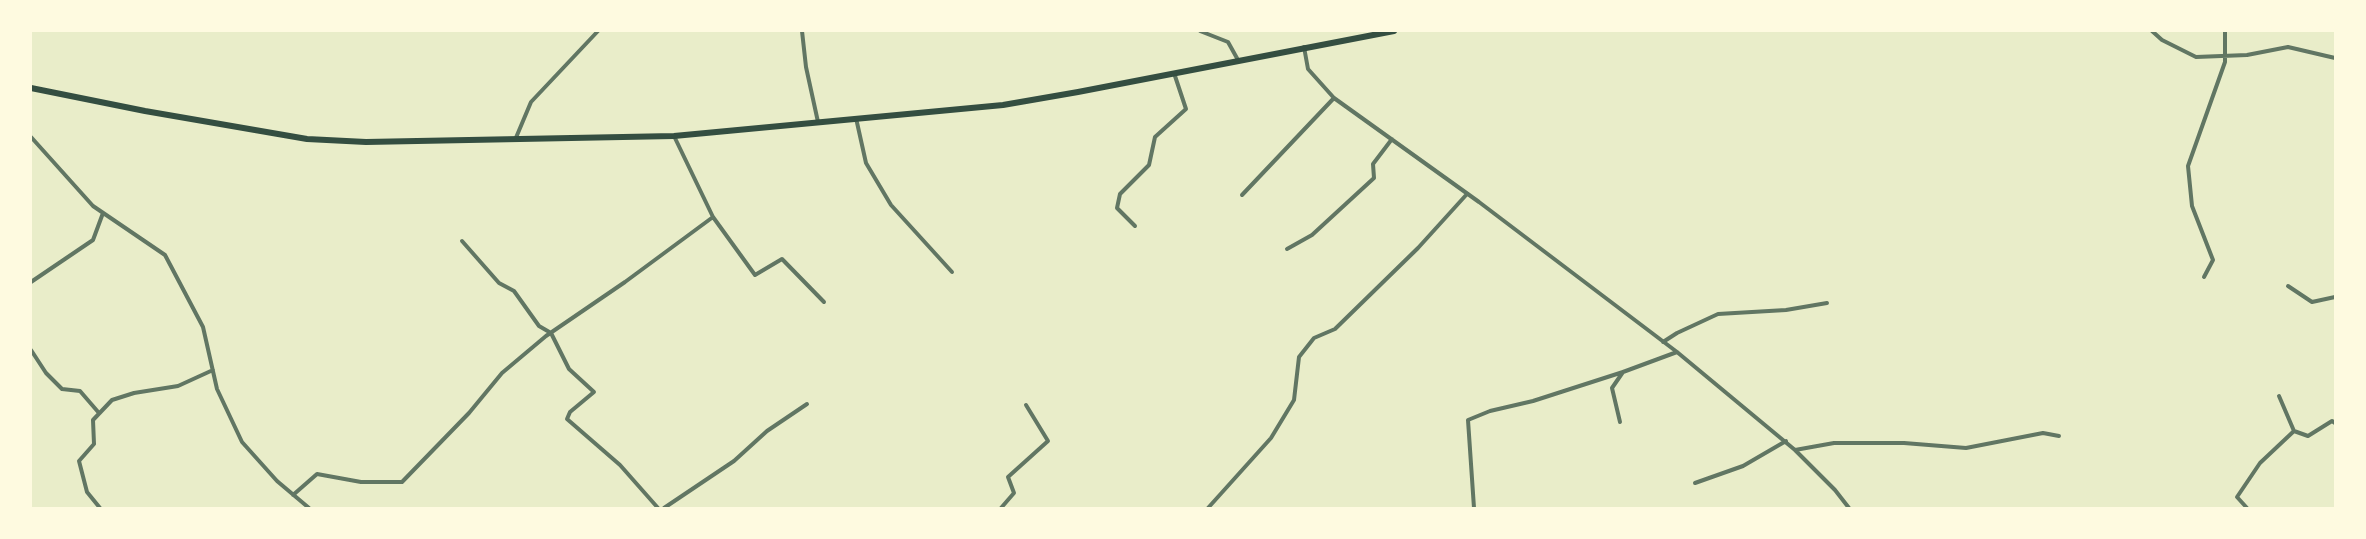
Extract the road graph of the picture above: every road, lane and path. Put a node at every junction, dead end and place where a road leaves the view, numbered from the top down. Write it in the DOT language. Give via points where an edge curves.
graph roads {
  1 [pos="598,31"];
  2 [pos="802,31"];
  3 [pos="1200,31"];
  4 [pos="1394,31"];
  5 [pos="2152,31"];
  6 [pos="2225,31"];
  7 [pos="1304,47"];
  8 [pos="2225,56"];
  9 [pos="2335,58"];
  10 [pos="1238,60"];
  11 [pos="1174,73"];
  12 [pos="31,88"];
  13 [pos="1334,98"];
  14 [pos="856,118"];
  15 [pos="818,122"];
  16 [pos="674,136"];
  17 [pos="31,137"];
  18 [pos="1392,139"];
  19 [pos="515,140"];
  20 [pos="1467,194"];
  21 [pos="1242,196"];
  22 [pos="103,213"];
  23 [pos="713,217"];
  24 [pos="1135,226"];
  25 [pos="462,242"];
  26 [pos="1287,249"];
  27 [pos="952,272"];
  28 [pos="2204,277"];
  29 [pos="31,282"];
  30 [pos="2288,286"];
  31 [pos="2335,297"];
  32 [pos="824,302"];
  33 [pos="1827,303"];
  34 [pos="551,333"];
  35 [pos="1663,342"];
  36 [pos="31,350"];
  37 [pos="1677,352"];
  38 [pos="212,370"];
  39 [pos="1623,372"];
  40 [pos="2279,396"];
  41 [pos="807,404"];
  42 [pos="1026,405"];
  43 [pos="99,413"];
  44 [pos="1620,422"];
  45 [pos="2335,424"];
  46 [pos="2294,431"];
  47 [pos="2059,436"];
  48 [pos="1786,441"];
  49 [pos="1795,450"];
  50 [pos="1695,483"];
  51 [pos="293,495"];
  52 [pos="100,508"];
  53 [pos="309,508"];
  54 [pos="658,508"];
  55 [pos="664,508"];
  56 [pos="1001,508"];
  57 [pos="1208,508"];
  58 [pos="1474,508"];
  59 [pos="1849,508"];
  60 [pos="2247,508"];
  1 -- 19 [label="street" via="530,102"];
  2 -- 15 [label="street" via="806,67"];
  3 -- 10 [label="street" via="1228,42"];
  4 -- 7 [label="main road"];
  5 -- 8 [label="street" via="2162,40 2196,57"];
  6 -- 8 [label="street"];
  7 -- 10 [label="main road"];
  7 -- 13 [label="street" via="1308,69"];
  8 -- 9 [label="street" via="2248,55 2288,47"];
  8 -- 28 [label="street" via="2188,166 2192,206 2213,260"];
  10 -- 11 [label="main road"];
  11 -- 14 [label="main road" via="1003,104"];
  11 -- 24 [label="street" via="1186,109 1155,137 1149,165 1120,194 1117,208"];
  12 -- 19 [label="main road" via="307,139 366,142"];
  13 -- 18 [label="street"];
  13 -- 21 [label="street"];
  14 -- 15 [label="main road"];
  14 -- 27 [label="street" via="866,163 891,205"];
  15 -- 16 [label="main road"];
  16 -- 19 [label="main road"];
  16 -- 23 [label="street"];
  17 -- 22 [label="street"];
  18 -- 20 [label="street"];
  18 -- 26 [label="street" via="1373,164 1374,178 1312,235"];
  20 -- 35 [label="street"];
  20 -- 57 [label="street" via="1418,248 1335,329 1314,338 1299,357 1294,400 1271,438"];
  22 -- 29 [label="street" via="93,240"];
  22 -- 38 [label="street" via="165,255 203,327"];
  23 -- 32 [label="street" via="755,275 782,259"];
  23 -- 34 [label="street"];
  25 -- 34 [label="street" via="500,283 514,291 540,326"];
  30 -- 31 [label="street" via="2312,302"];
  33 -- 35 [label="street" via="1786,310 1718,314 1676,332"];
  34 -- 51 [label="street" via="502,373 469,413 402,482 361,482 317,474"];
  34 -- 54 [label="street" via="569,369 594,392 570,412 567,419 620,465"];
  35 -- 37 [label="street"];
  36 -- 43 [label="street" via="46,373 62,389 80,391"];
  37 -- 39 [label="street"];
  37 -- 48 [label="street"];
  38 -- 43 [label="street" via="178,386 134,393 112,400"];
  38 -- 51 [label="street" via="217,389 242,442"];
  39 -- 44 [label="street" via="1612,388"];
  39 -- 58 [label="street" via="1533,401 1490,411 1468,420"];
  40 -- 46 [label="street"];
  41 -- 55 [label="street" via="767,431 734,461"];
  42 -- 56 [label="street" via="1048,441 1008,478 1014,493"];
  43 -- 52 [label="street" via="93,420 94,444 79,461 87,492"];
  45 -- 46 [label="street" via="2332,421 2308,436"];
  46 -- 60 [label="street" via="2260,463 2237,497"];
  47 -- 49 [label="street" via="2043,433 1966,448 1904,443 1834,443"];
  48 -- 49 [label="street"];
  48 -- 50 [label="street" via="1743,466"];
  49 -- 59 [label="street" via="1835,490"];
  51 -- 53 [label="street"];
}
